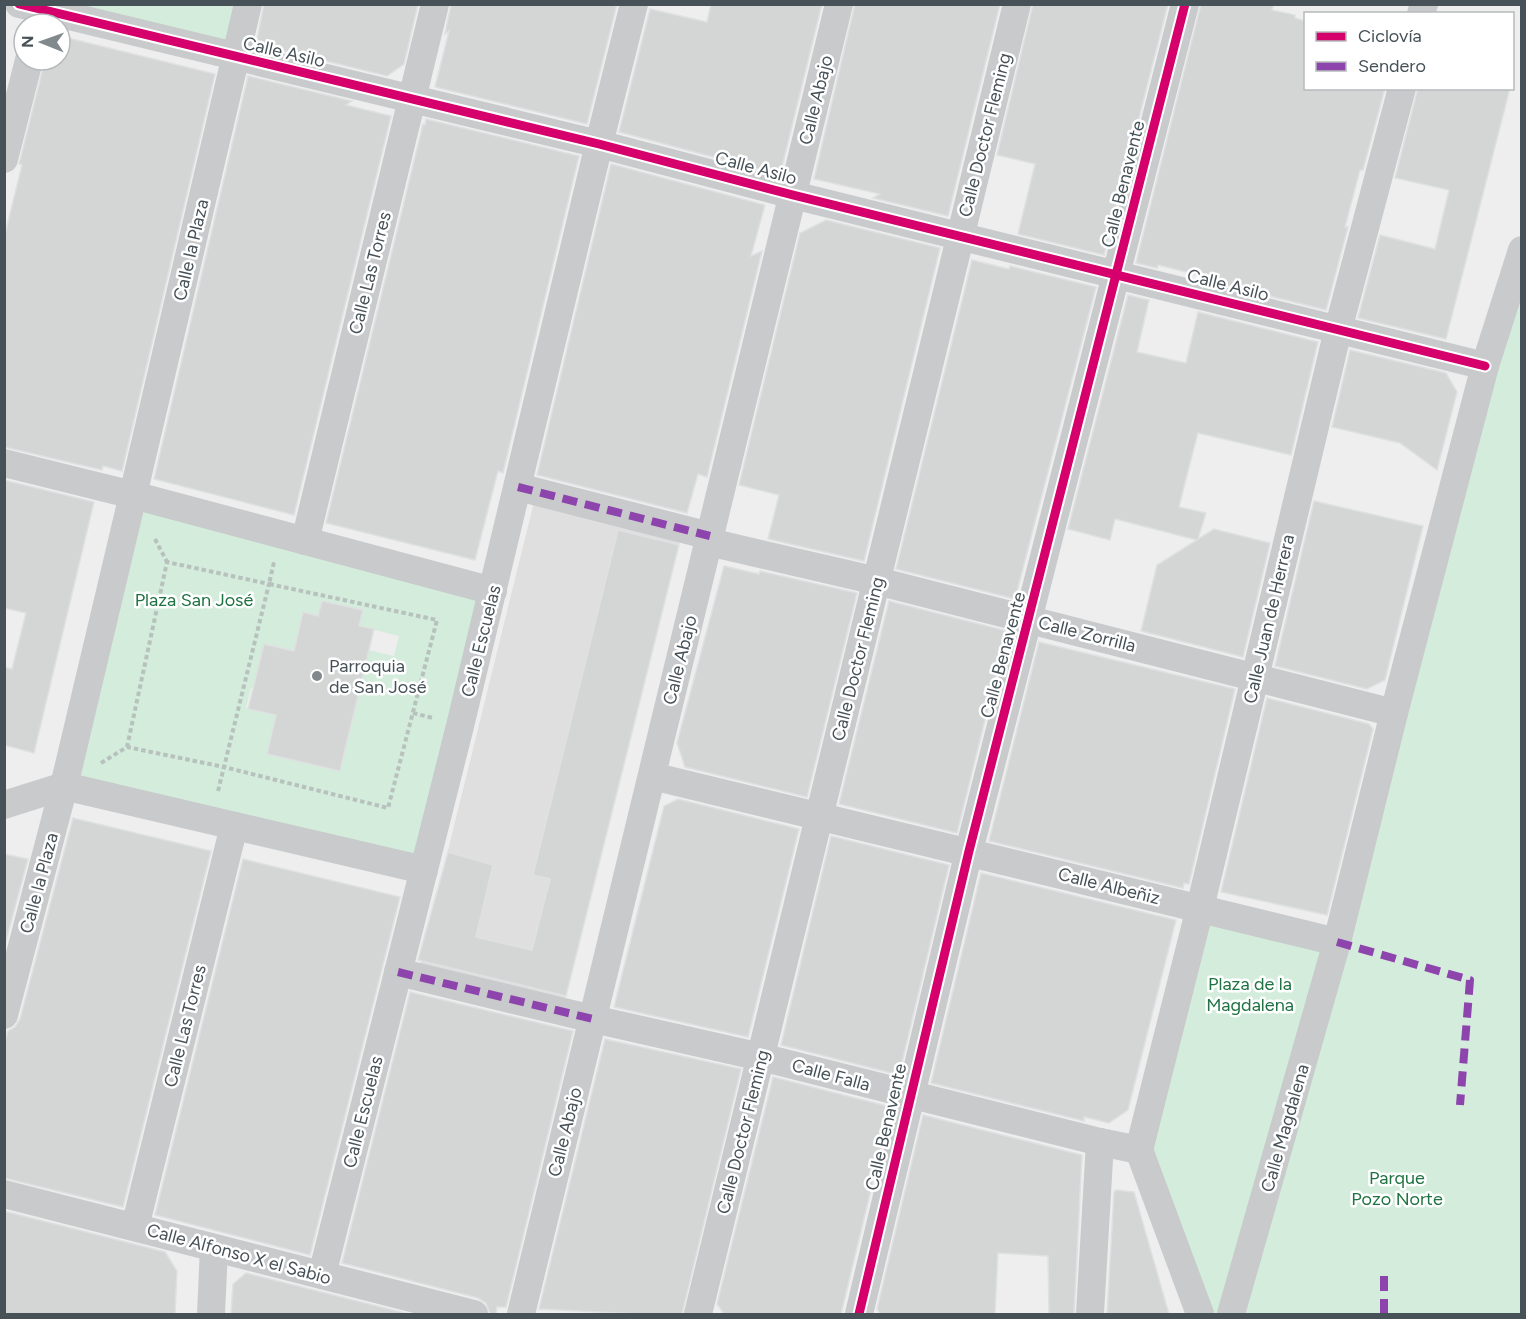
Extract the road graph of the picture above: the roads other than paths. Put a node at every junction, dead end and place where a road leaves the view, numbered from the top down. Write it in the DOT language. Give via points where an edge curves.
graph roads {
  1 [pos="248,4"];
  2 [pos="435,4"];
  3 [pos="634,4"];
  4 [pos="839,4"];
  5 [pos="1017,4"];
  6 [pos="1185,4"];
  7 [pos="36,11"];
  8 [pos="237,57"];
  9 [pos="26,72"];
  10 [pos="1401,90"];
  11 [pos="412,99"];
  12 [pos="599,144"];
  13 [pos="4,159"];
  14 [pos="793,195"];
  15 [pos="960,236"];
  16 [pos="1521,249"];
  17 [pos="1117,275"];
  18 [pos="1338,330"];
  19 [pos="1485,366"];
  20 [pos="4,463"];
  21 [pos="518,487"];
  22 [pos="133,495"];
  23 [pos="709,539"];
  24 [pos="305,541"];
  25 [pos="877,580"];
  26 [pos="493,591"];
  27 [pos="1030,620"];
  28 [pos="1255,677"];
  29 [pos="1394,712"];
  30 [pos="652,776"];
  31 [pos="64,786"];
  32 [pos="4,805"];
  33 [pos="819,816"];
  34 [pos="234,826"];
  35 [pos="969,851"];
  36 [pos="424,870"];
  37 [pos="1200,908"];
  38 [pos="1337,942"];
  39 [pos="398,972"];
  40 [pos="4,1015"];
  41 [pos="592,1019"];
  42 [pos="761,1057"];
  43 [pos="910,1095"];
  44 [pos="1100,1142"];
  45 [pos="1139,1150"];
  46 [pos="4,1194"];
  47 [pos="135,1227"];
  48 [pos="214,1248"];
  49 [pos="322,1275"];
  50 [pos="211,1314"];
  51 [pos="474,1314"];
  52 [pos="521,1314"];
  53 [pos="698,1314"];
  54 [pos="859,1314"];
  55 [pos="1090,1314"];
  56 [pos="1200,1314"];
  57 [pos="1231,1314"];
  1 -- 8 [label="street, Calle la Plaza"];
  2 -- 11 [label="street, Calle Las Torres"];
  3 -- 12 [label="street, Calle Escuelas"];
  4 -- 14 [label="street, Calle Abajo"];
  5 -- 15 [label="street, Calle Doctor Fleming"];
  6 -- 17 [label="street, Calle Benavente"];
  7 -- 8 [label="street, Calle Asilo"];
  8 -- 11 [label="street, Calle Asilo"];
  8 -- 22 [label="street, Calle la Plaza"];
  9 -- 13 [label="street"];
  10 -- 18 [label="street, Calle Juan de Herrera"];
  11 -- 12 [label="street, Calle Asilo"];
  11 -- 24 [label="street, Calle Las Torres"];
  12 -- 14 [label="street, Calle Asilo"];
  12 -- 21 [label="street, Calle Escuelas"];
  14 -- 15 [label="street, Calle Asilo"];
  14 -- 23 [label="street, Calle Abajo"];
  15 -- 17 [label="street, Calle Asilo"];
  15 -- 25 [label="street, Calle Doctor Fleming"];
  16 -- 19 [label="street"];
  17 -- 18 [label="street, Calle Asilo"];
  17 -- 27 [label="street, Calle Benavente"];
  18 -- 19 [label="street, Calle Asilo"];
  18 -- 28 [label="street, Calle Juan de Herrera"];
  19 -- 29 [label="street"];
  20 -- 22 [label="street"];
  21 -- 23 [label="street, Calle Zorrilla"];
  21 -- 26 [label="street, Calle Escuelas"];
  22 -- 24 [label="street"];
  22 -- 31 [label="street"];
  23 -- 25 [label="street, Calle Zorrilla"];
  23 -- 30 [label="street, Calle Abajo"];
  24 -- 26 [label="street"];
  25 -- 27 [label="street, Calle Zorrilla"];
  25 -- 33 [label="street, Calle Doctor Fleming"];
  26 -- 36 [label="street, Calle Escuelas"];
  27 -- 28 [label="street, Calle Zorrilla"];
  27 -- 35 [label="street, Calle Benavente"];
  28 -- 29 [label="street, Calle Zorrilla"];
  28 -- 37 [label="street, Calle Juan de Herrera"];
  29 -- 38 [label="street"];
  30 -- 33 [label="street, Calle Albeñiz"];
  30 -- 41 [label="street, Calle Abajo"];
  31 -- 32 [label="street"];
  31 -- 34 [label="street"];
  31 -- 40 [label="street, Calle la Plaza"];
  33 -- 35 [label="street, Calle Albeñiz"];
  33 -- 42 [label="street, Calle Doctor Fleming"];
  34 -- 36 [label="street"];
  34 -- 47 [label="street, Calle Las Torres"];
  35 -- 37 [label="street, Calle Albeñiz"];
  35 -- 43 [label="street, Calle Benavente"];
  36 -- 39 [label="street, Calle Escuelas"];
  37 -- 38 [label="street, Calle Albeñiz"];
  37 -- 45 [label="street, Calle Juan de Herrera"];
  38 -- 57 [label="street, Calle Magdalena"];
  39 -- 41 [label="street, Calle Falla"];
  39 -- 49 [label="street, Calle Escuelas"];
  41 -- 42 [label="street, Calle Falla"];
  41 -- 52 [label="street, Calle Abajo"];
  42 -- 43 [label="street, Calle Falla"];
  42 -- 53 [label="street, Calle Doctor Fleming"];
  43 -- 44 [label="street, Calle Falla"];
  43 -- 54 [label="street, Calle Benavente"];
  44 -- 45 [label="street, Calle Falla"];
  44 -- 55 [label="street"];
  45 -- 56 [label="street"];
  46 -- 47 [label="street, Calle Alfonso X el Sabio"];
  47 -- 48 [label="street, Calle Alfonso X el Sabio"];
  48 -- 49 [label="street, Calle Alfonso X el Sabio"];
  48 -- 50 [label="street"];
  49 -- 51 [label="street, Calle Alfonso X el Sabio"];
}
